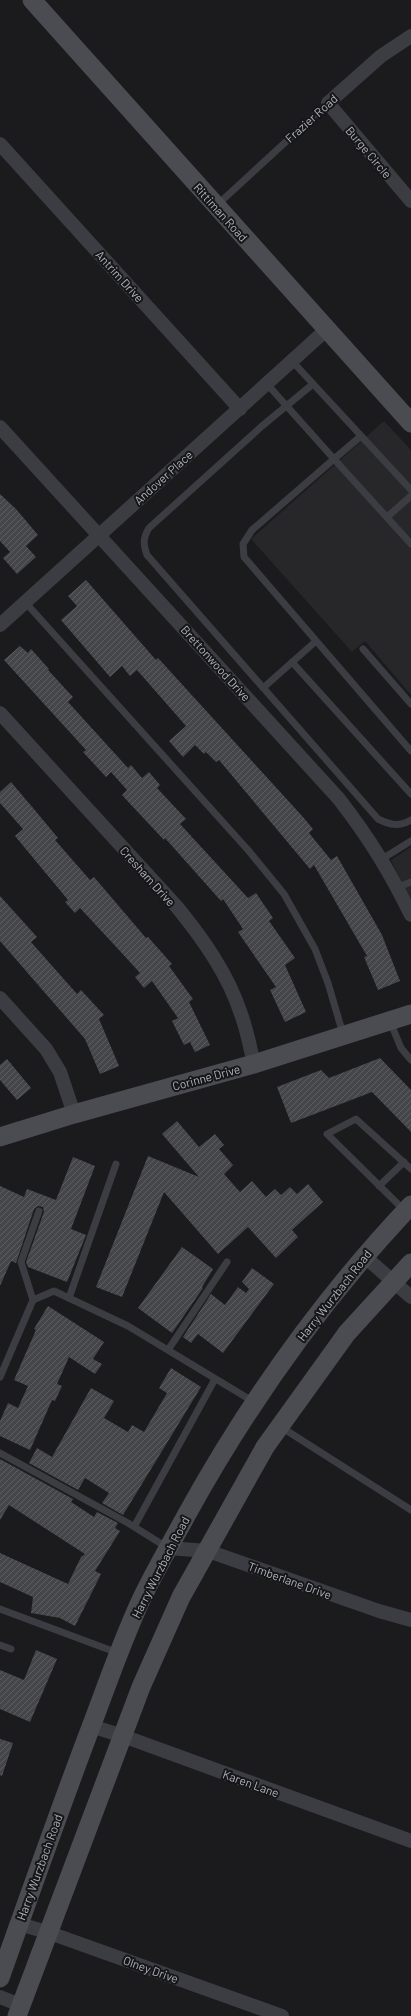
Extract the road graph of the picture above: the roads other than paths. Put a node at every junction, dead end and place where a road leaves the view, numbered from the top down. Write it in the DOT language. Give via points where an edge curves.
graph roads {
  1 [pos="32,0"];
  2 [pos="411,36"];
  3 [pos="328,103"];
  4 [pos="0,144"];
  5 [pos="411,201"];
  6 [pos="216,206"];
  7 [pos="326,330"];
  8 [pos="292,361"];
  9 [pos="267,384"];
  10 [pos="313,384"];
  11 [pos="287,407"];
  12 [pos="240,409"];
  13 [pos="411,423"];
  14 [pos="0,427"];
  15 [pos="361,436"];
  16 [pos="334,459"];
  17 [pos="411,490"];
  18 [pos="411,496"];
  19 [pos="387,517"];
  20 [pos="99,535"];
  21 [pos="411,544"];
  22 [pos="25,602"];
  23 [pos="0,625"];
  24 [pos="316,641"];
  25 [pos="363,649"];
  26 [pos="292,662"];
  27 [pos="264,688"];
  28 [pos="411,704"];
  29 [pos="0,713"];
  30 [pos="411,751"];
  31 [pos="411,794"];
  32 [pos="411,820"];
  33 [pos="411,841"];
  34 [pos="382,859"];
  35 [pos="411,882"];
  36 [pos="398,887"];
  37 [pos="411,915"];
  38 [pos="0,998"];
  39 [pos="411,1014"];
  40 [pos="390,1020"];
  41 [pos="344,1035"];
  42 [pos="411,1060"];
  43 [pos="254,1064"];
  44 [pos="74,1114"];
  45 [pos="0,1137"];
  46 [pos="404,1162"];
  47 [pos="116,1164"];
  48 [pos="411,1169"];
  49 [pos="379,1186"];
  50 [pos="408,1208"];
  51 [pos="39,1211"];
  52 [pos="364,1256"];
  53 [pos="227,1262"];
  54 [pos="411,1263"];
  55 [pos="394,1282"];
  56 [pos="411,1297"];
  57 [pos="69,1298"];
  58 [pos="33,1300"];
  59 [pos="168,1350"];
  60 [pos="0,1377"];
  61 [pos="215,1379"];
  62 [pos="254,1402"];
  63 [pos="280,1426"];
  64 [pos="0,1453"];
  65 [pos="411,1510"];
  66 [pos="131,1525"];
  67 [pos="168,1548"];
  68 [pos="208,1551"];
  69 [pos="0,1609"];
  70 [pos="411,1620"];
  71 [pos="0,1645"];
  72 [pos="11,1649"];
  73 [pos="119,1653"];
  74 [pos="91,1726"];
  75 [pos="123,1736"];
  76 [pos="411,1841"];
  77 [pos="19,1924"];
  78 [pos="47,1932"];
  79 [pos="0,1978"];
  80 [pos="0,1997"];
  81 [pos="18,2011"];
  82 [pos="282,2016"];
  1 -- 6 [label="main road, Rittiman Road"];
  2 -- 3 [label="street, Frazier Road" via="381,56"];
  3 -- 5 [label="street, Burge Circle"];
  3 -- 6 [label="lane, Frazier Road"];
  4 -- 12 [label="street, Antrim Drive"];
  6 -- 7 [label="main road, Rittiman Road"];
  7 -- 8 [label="street, Andover Place"];
  7 -- 13 [label="main road, Rittiman Road"];
  8 -- 9 [label="street, Andover Place"];
  8 -- 10 [label="lane"];
  9 -- 11 [label="lane"];
  9 -- 12 [label="street, Andover Place"];
  10 -- 11 [label="lane"];
  10 -- 15 [label="lane"];
  11 -- 16 [label="lane"];
  11 -- 27 [label="lane" via="262,426 148,528 143,537 147,555"];
  12 -- 20 [label="street, Andover Place"];
  14 -- 20 [label="street, Brettonwood Drive"];
  15 -- 16 [label="lane"];
  15 -- 17 [label="lane"];
  16 -- 19 [label="lane"];
  16 -- 24 [label="lane" via="252,530 243,544 244,557"];
  18 -- 19 [label="lane"];
  19 -- 21 [label="lane"];
  20 -- 22 [label="street, Andover Place"];
  20 -- 34 [label="street, Brettonwood Drive" via="339,799"];
  22 -- 23 [label="street, Andover Place"];
  22 -- 41 [label="lane" via="248,850 284,894 315,949"];
  24 -- 26 [label="lane"];
  24 -- 30 [label="lane"];
  25 -- 28 [label="lane"];
  26 -- 27 [label="lane"];
  26 -- 31 [label="lane"];
  27 -- 32 [label="lane" via="378,819 390,825 404,824"];
  29 -- 43 [label="street, Cresham Drive" via="198,933 231,989 241,1014"];
  33 -- 34 [label="lane"];
  34 -- 36 [label="street, Brettonwood Drive"];
  35 -- 36 [label="lane"];
  36 -- 37 [label="street, Brettonwood Drive"];
  38 -- 44 [label="street" via="46,1049 60,1072"];
  39 -- 40 [label="main road, Corinne Drive"];
  40 -- 41 [label="main road, Corinne Drive"];
  40 -- 42 [label="lane" via="401,1048"];
  41 -- 43 [label="main road, Corinne Drive"];
  43 -- 44 [label="main road, Corinne Drive"];
  44 -- 45 [label="main road, Corinne Drive"];
  46 -- 48 [label="lane"];
  46 -- 49 [label="lane"];
  46 -- 49 [label="lane" via="356,1119 327,1134"];
  47 -- 57 [label="lane"];
  49 -- 50 [label="lane"];
  50 -- 52 [label="main road, Harry Wurzbach Road"];
  51 -- 58 [label="lane" via="21,1262"];
  52 -- 55 [label="street"];
  52 -- 62 [label="main road, Harry Wurzbach Road" via="318,1312"];
  53 -- 59 [label="lane"];
  54 -- 55 [label="main road"];
  55 -- 56 [label="street"];
  55 -- 63 [label="main road" via="347,1333"];
  57 -- 58 [label="lane" via="54,1291"];
  57 -- 59 [label="lane" via="128,1326"];
  58 -- 60 [label="lane"];
  59 -- 61 [label="lane"];
  61 -- 62 [label="lane"];
  61 -- 66 [label="lane"];
  62 -- 67 [label="main road, Harry Wurzbach Road" via="218,1459"];
  63 -- 65 [label="lane"];
  63 -- 68 [label="main road" via="265,1447"];
  64 -- 66 [label="lane"];
  66 -- 67 [label="lane"];
  67 -- 68 [label="street, Timberlane Drive"];
  67 -- 73 [label="main road, Harry Wurzbach Road"];
  68 -- 70 [label="street, Timberlane Drive"];
  68 -- 75 [label="main road" via="181,1597 141,1687"];
  69 -- 73 [label="lane"];
  71 -- 72 [label="lane"];
  73 -- 74 [label="main road, Harry Wurzbach Road"];
  74 -- 75 [label="street, Karen Lane"];
  74 -- 77 [label="main road, Harry Wurzbach Road" via="40,1860"];
  75 -- 76 [label="street, Karen Lane"];
  75 -- 78 [label="main road"];
  77 -- 78 [label="street, Olney Drive"];
  77 -- 79 [label="main road, Harry Wurzbach Road"];
  78 -- 81 [label="main road"];
  78 -- 82 [label="street, Olney Drive"];
  80 -- 81 [label="street"];
}
